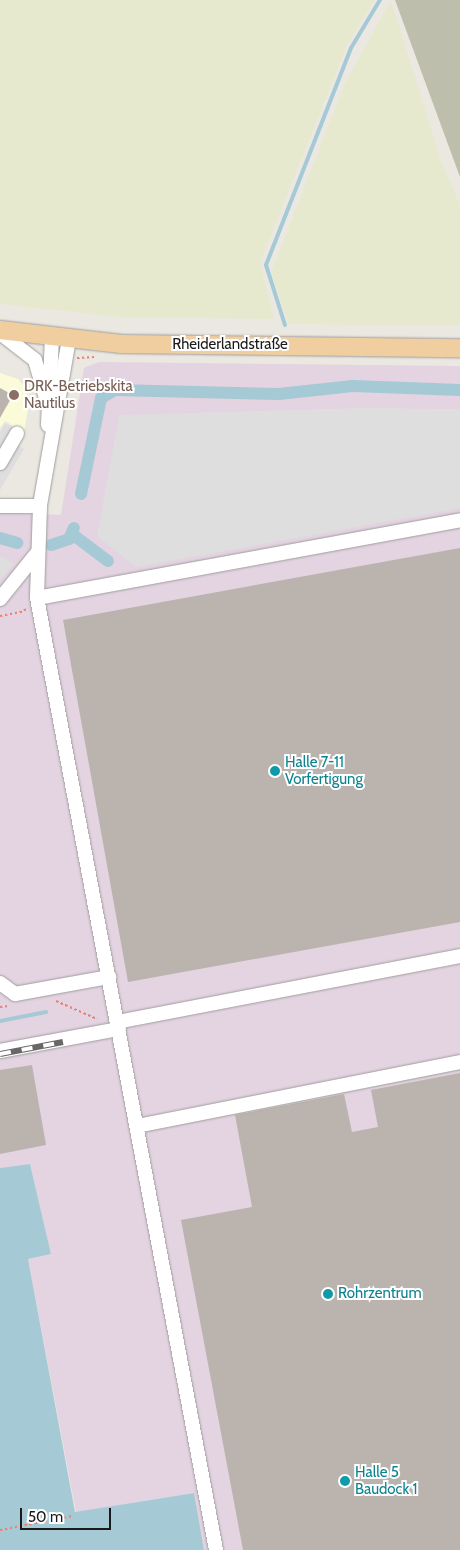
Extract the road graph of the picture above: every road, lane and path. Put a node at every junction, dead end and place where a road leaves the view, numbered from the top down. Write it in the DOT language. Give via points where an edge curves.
graph roads {
  1 [pos="0,331"];
  2 [pos="52,338"];
  3 [pos="69,339"];
  4 [pos="460,348"];
  5 [pos="48,409"];
  6 [pos="17,434"];
  7 [pos="0,463"];
  8 [pos="47,464"];
  9 [pos="0,506"];
  10 [pos="40,506"];
  11 [pos="460,520"];
  12 [pos="38,550"];
  13 [pos="37,598"];
  14 [pos="0,599"];
  15 [pos="0,616"];
  16 [pos="460,956"];
  17 [pos="109,977"];
  18 [pos="0,983"];
  19 [pos="50,998"];
  20 [pos="17,1004"];
  21 [pos="0,1007"];
  22 [pos="118,1025"];
  23 [pos="0,1051"];
  24 [pos="460,1062"];
  25 [pos="137,1126"];
  26 [pos="73,1516"];
  27 [pos="0,1530"];
  28 [pos="216,1550"];
  1 -- 2 [label="main road, Rheiderlandstraße"];
  1 -- 5 [label="lane" via="35,360"];
  2 -- 3 [label="main road, Rheiderlandstraße"];
  2 -- 5 [label="lane"];
  3 -- 4 [label="main road, Rheiderlandstraße" via="120,344"];
  3 -- 8 [label="lane"];
  5 -- 8 [label="lane"];
  6 -- 7 [label="lane"];
  8 -- 10 [label="lane"];
  9 -- 10 [label="lane"];
  10 -- 12 [label="lane"];
  11 -- 13 [label="lane"];
  12 -- 13 [label="lane"];
  12 -- 14 [label="lane"];
  13 -- 15 [label="path" via="24,605 25,611"];
  13 -- 17 [label="lane"];
  16 -- 22 [label="lane"];
  17 -- 18 [label="lane" via="16,994"];
  17 -- 22 [label="lane"];
  19 -- 22 [label="path"];
  20 -- 21 [label="path"];
  22 -- 23 [label="lane"];
  22 -- 25 [label="lane"];
  24 -- 25 [label="lane"];
  25 -- 28 [label="lane"];
  26 -- 27 [label="path"];
}
